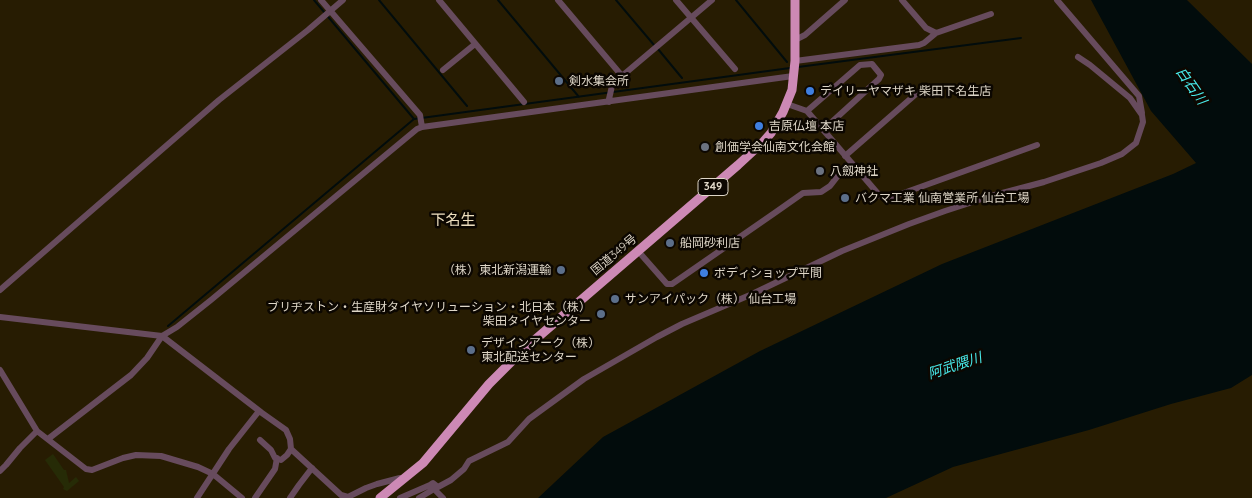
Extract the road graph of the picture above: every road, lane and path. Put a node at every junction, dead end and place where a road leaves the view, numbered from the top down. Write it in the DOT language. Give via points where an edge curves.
graph roads {
  1 [pos="321,0"];
  2 [pos="342,0"];
  3 [pos="439,0"];
  4 [pos="558,0"];
  5 [pos="676,0"];
  6 [pos="712,0"];
  7 [pos="795,0"];
  8 [pos="845,0"];
  9 [pos="902,0"];
  10 [pos="1057,0"];
  11 [pos="328,13"];
  12 [pos="991,14"];
  13 [pos="692,18"];
  14 [pos="936,33"];
  15 [pos="795,40"];
  16 [pos="475,44"];
  17 [pos="1078,57"];
  18 [pos="735,69"];
  19 [pos="794,69"];
  20 [pos="443,70"];
  21 [pos="622,76"];
  22 [pos="924,87"];
  23 [pos="609,100"];
  24 [pos="524,102"];
  25 [pos="787,104"];
  26 [pos="807,112"];
  27 [pos="1143,122"];
  28 [pos="422,125"];
  29 [pos="824,130"];
  30 [pos="1037,145"];
  31 [pos="845,156"];
  32 [pos="852,164"];
  33 [pos="638,251"];
  34 [pos="0,290"];
  35 [pos="0,316"];
  36 [pos="162,336"];
  37 [pos="0,370"];
  38 [pos="259,411"];
  39 [pos="37,431"];
  40 [pos="48,439"];
  41 [pos="260,440"];
  42 [pos="291,449"];
  43 [pos="277,458"];
  44 [pos="312,468"];
  45 [pos="0,471"];
  46 [pos="213,474"];
  47 [pos="405,479"];
  48 [pos="432,487"];
  49 [pos="197,498"];
  50 [pos="242,498"];
  51 [pos="255,498"];
  52 [pos="290,498"];
  53 [pos="380,498"];
  54 [pos="400,498"];
  55 [pos="419,498"];
  56 [pos="443,498"];
  1 -- 11 [label="street"];
  2 -- 11 [label="street"];
  3 -- 16 [label="street"];
  4 -- 21 [label="street"];
  5 -- 13 [label="street"];
  6 -- 13 [label="street"];
  7 -- 15 [label="highway, 国道349号 / 349"];
  8 -- 15 [label="street"];
  9 -- 14 [label="street" via="926,28"];
  10 -- 27 [label="street" via="1139,96"];
  11 -- 28 [label="street" via="420,115"];
  11 -- 34 [label="street" via="218,100"];
  12 -- 14 [label="street"];
  13 -- 18 [label="street"];
  13 -- 21 [label="street"];
  14 -- 19 [label="street" via="919,45"];
  15 -- 19 [label="highway, 国道349号 / 349"];
  16 -- 20 [label="street"];
  16 -- 24 [label="street"];
  17 -- 27 [label="street" via="1130,98"];
  19 -- 23 [label="street" via="716,86"];
  19 -- 25 [label="highway, 国道349号 / 349"];
  21 -- 23 [label="street" via="612,86"];
  22 -- 31 [label="street"];
  23 -- 28 [label="street"];
  25 -- 26 [label="street"];
  25 -- 33 [label="highway, 国道349号 / 349" via="764,141"];
  26 -- 29 [label="street"];
  26 -- 29 [label="street" via="860,65 872,64 881,75 879,80"];
  27 -- 48 [label="street" via="1136,143 1122,154 909,224 842,251 656,337 584,379 529,419 508,442 469,461 450,480"];
  28 -- 36 [label="street" via="212,300"];
  29 -- 31 [label="street"];
  30 -- 32 [label="street" via="890,199 880,196"];
  31 -- 32 [label="street"];
  32 -- 33 [label="street" via="821,192 803,193 672,284 666,284"];
  33 -- 47 [label="highway, 国道349号 / 349" via="509,363 429,456"];
  35 -- 36 [label="street"];
  36 -- 38 [label="street"];
  36 -- 40 [label="street" via="131,375"];
  37 -- 39 [label="street"];
  38 -- 42 [label="street" via="286,430"];
  38 -- 46 [label="street"];
  39 -- 40 [label="street"];
  39 -- 45 [label="street"];
  40 -- 46 [label="street" via="88,470 143,454 176,459"];
  41 -- 43 [label="street"];
  42 -- 43 [label="street" via="281,460"];
  42 -- 44 [label="street"];
  43 -- 51 [label="street" via="275,470"];
  44 -- 47 [label="street" via="348,497 377,484"];
  44 -- 52 [label="street"];
  46 -- 49 [label="street"];
  46 -- 50 [label="street"];
  47 -- 53 [label="highway, 国道349号 / 349"];
  48 -- 54 [label="street"];
  48 -- 55 [label="street"];
  48 -- 56 [label="street"];
}
